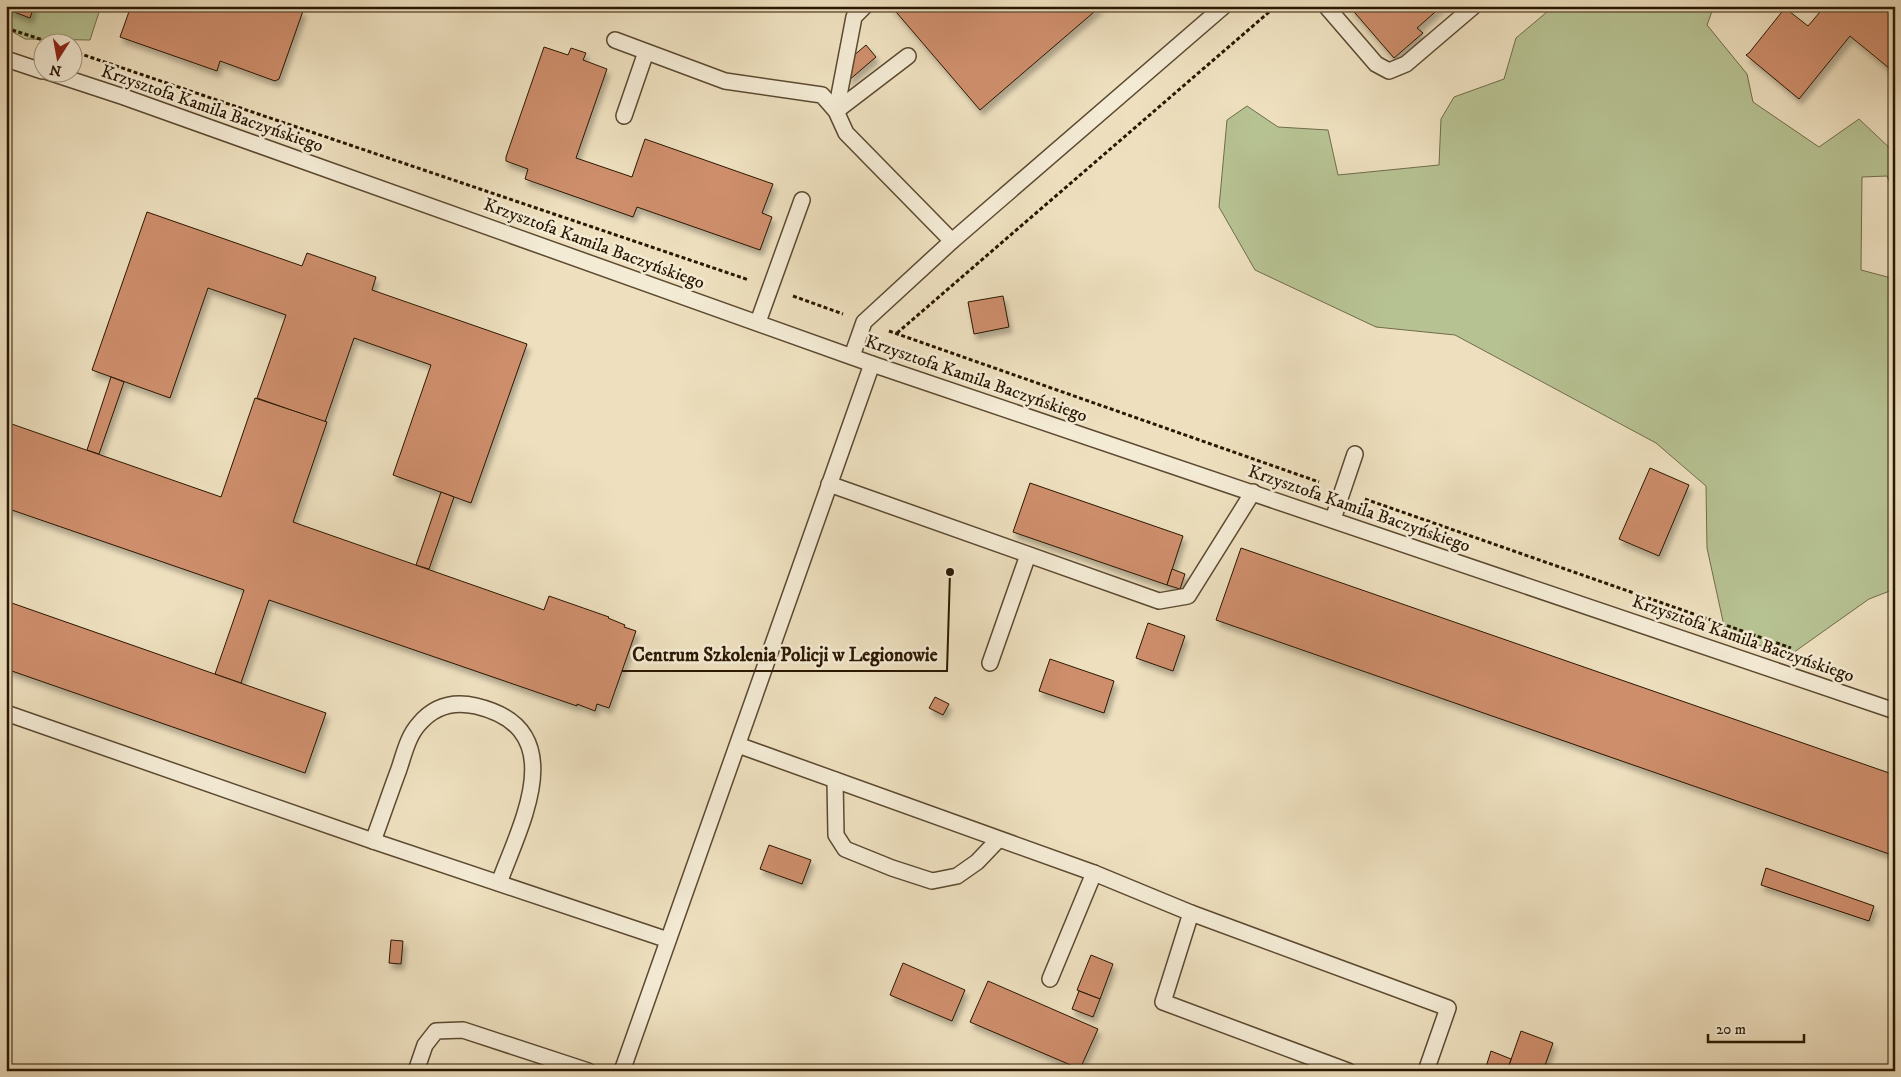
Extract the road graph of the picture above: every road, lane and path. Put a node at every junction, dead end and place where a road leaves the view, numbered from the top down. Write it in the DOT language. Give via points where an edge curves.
graph roads {
  1 [pos="865,6"];
  2 [pos="1276,6"];
  3 [pos="1326,6"];
  4 [pos="1474,6"];
  5 [pos="1222,7"];
  6 [pos="6,28"];
  7 [pos="32,36"];
  8 [pos="615,40"];
  9 [pos="646,52"];
  10 [pos="82,54"];
  11 [pos="908,56"];
  12 [pos="6,59"];
  13 [pos="32,68"];
  14 [pos="78,82"];
  15 [pos="836,110"];
  16 [pos="624,116"];
  17 [pos="802,200"];
  18 [pos="952,241"];
  19 [pos="770,288"];
  20 [pos="758,322"];
  21 [pos="864,322"];
  22 [pos="897,333"];
  23 [pos="852,356"];
  24 [pos="872,364"];
  25 [pos="1355,454"];
  26 [pos="830,484"];
  27 [pos="1342,490"];
  28 [pos="1254,492"];
  29 [pos="1333,519"];
  30 [pos="1028,555"];
  31 [pos="1792,648"];
  32 [pos="990,663"];
  33 [pos="1895,711"];
  34 [pos="6,713"];
  35 [pos="738,745"];
  36 [pos="835,780"];
  37 [pos="998,840"];
  38 [pos="374,841"];
  39 [pos="1094,873"];
  40 [pos="499,883"];
  41 [pos="1191,913"];
  42 [pos="668,940"];
  43 [pos="1050,979"];
  44 [pos="416,1071"];
  45 [pos="588,1071"];
  46 [pos="622,1071"];
  47 [pos="1348,1071"];
  48 [pos="1426,1071"];
  1 -- 15 [label="lane" via="854,17"];
  2 -- 22 [label="path"];
  3 -- 4 [label="lane" via="1376,64 1389,70 1406,64"];
  5 -- 18 [label="lane"];
  6 -- 7 [label="path"];
  8 -- 9 [label="lane"];
  9 -- 15 [label="lane" via="725,81 822,95"];
  9 -- 16 [label="lane"];
  10 -- 19 [label="path"];
  11 -- 15 [label="lane"];
  12 -- 13 [label="lane"];
  14 -- 20 [label="lane, Krzysztofa Kamila Baczyńskiego"];
  15 -- 18 [label="lane" via="846,133"];
  17 -- 19 [label="lane"];
  18 -- 21 [label="lane"];
  19 -- 20 [label="lane"];
  19 -- 21 [label="path"];
  20 -- 23 [label="lane, Krzysztofa Kamila Baczyńskiego"];
  21 -- 22 [label="path"];
  21 -- 23 [label="lane"];
  22 -- 27 [label="path"];
  23 -- 24 [label="lane, Krzysztofa Kamila Baczyńskiego"];
  24 -- 26 [label="lane"];
  24 -- 28 [label="lane, Krzysztofa Kamila Baczyńskiego"];
  25 -- 27 [label="lane"];
  26 -- 30 [label="lane"];
  26 -- 35 [label="lane"];
  27 -- 29 [label="lane"];
  27 -- 31 [label="path"];
  28 -- 29 [label="lane, Krzysztofa Kamila Baczyńskiego"];
  28 -- 30 [label="lane" via="1188,596 1159,602"];
  29 -- 33 [label="lane, Krzysztofa Kamila Baczyńskiego"];
  30 -- 32 [label="lane"];
  34 -- 38 [label="lane"];
  35 -- 36 [label="lane"];
  35 -- 42 [label="lane"];
  36 -- 37 [label="lane"];
  36 -- 37 [label="lane" via="836,836 845,849 892,868 932,881 957,876 977,862"];
  37 -- 39 [label="lane"];
  38 -- 40 [label="lane"];
  38 -- 40 [label="lane" via="408,742 419,724 441,706 467,704 493,710 511,720 528,743 534,764 532,792"];
  39 -- 41 [label="lane"];
  39 -- 43 [label="lane"];
  40 -- 42 [label="lane"];
  41 -- 47 [label="lane" via="1163,1002"];
  41 -- 48 [label="lane" via="1448,1008"];
  42 -- 46 [label="lane"];
  44 -- 45 [label="lane" via="425,1045 436,1031 463,1030"];
}
